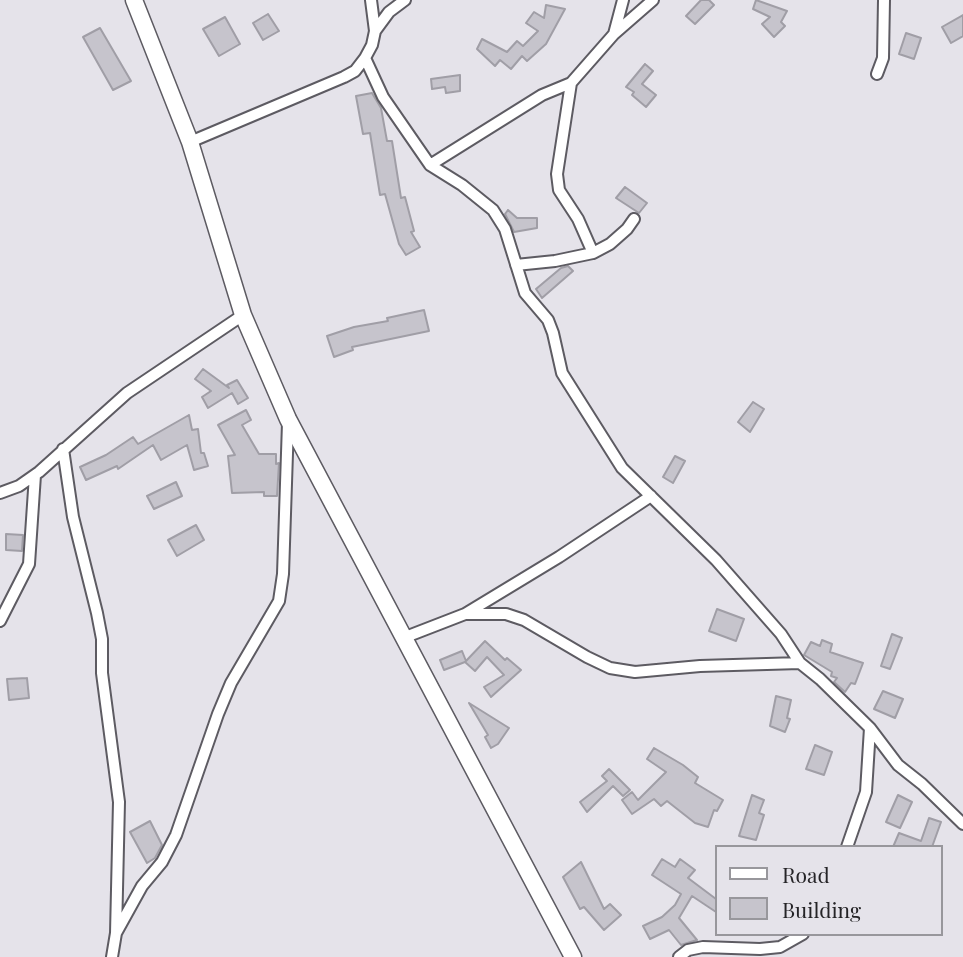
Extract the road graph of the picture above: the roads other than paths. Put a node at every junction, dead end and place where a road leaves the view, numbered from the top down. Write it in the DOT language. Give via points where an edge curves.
graph roads {
  1 [pos="134,0"];
  2 [pos="371,0"];
  3 [pos="405,0"];
  4 [pos="623,0"];
  5 [pos="653,0"];
  6 [pos="884,0"];
  7 [pos="375,31"];
  8 [pos="614,34"];
  9 [pos="365,58"];
  10 [pos="877,74"];
  11 [pos="571,83"];
  12 [pos="190,142"];
  13 [pos="430,164"];
  14 [pos="634,219"];
  15 [pos="593,253"];
  16 [pos="516,265"];
  17 [pos="243,315"];
  18 [pos="288,419"];
  19 [pos="63,449"];
  20 [pos="35,475"];
  21 [pos="0,493"];
  22 [pos="651,496"];
  23 [pos="465,614"];
  24 [pos="0,621"];
  25 [pos="403,638"];
  26 [pos="800,663"];
  27 [pos="870,728"];
  28 [pos="963,824"];
  29 [pos="848,845"];
  30 [pos="116,933"];
  31 [pos="799,936"];
  32 [pos="112,957"];
  33 [pos="573,957"];
  34 [pos="679,957"];
  1 -- 12 [label="main road"];
  2 -- 7 [label="street"];
  3 -- 7 [label="street"];
  4 -- 8 [label="street"];
  5 -- 8 [label="street"];
  6 -- 10 [label="street" via="883,58"];
  7 -- 9 [label="street"];
  8 -- 11 [label="street"];
  9 -- 12 [label="street" via="344,78"];
  9 -- 13 [label="street" via="383,97"];
  11 -- 13 [label="street" via="542,95"];
  11 -- 15 [label="street" via="557,174 559,190"];
  12 -- 17 [label="main road"];
  13 -- 16 [label="street" via="493,209 505,229"];
  14 -- 15 [label="street" via="610,244"];
  15 -- 16 [label="street"];
  16 -- 22 [label="street" via="525,293 548,320 562,373 622,468"];
  17 -- 18 [label="main road"];
  17 -- 19 [label="street" via="127,393"];
  18 -- 25 [label="main road"];
  18 -- 30 [label="street" via="279,601 231,683 176,835"];
  19 -- 20 [label="street"];
  19 -- 30 [label="street" via="73,517 102,639 102,673 120,802"];
  20 -- 21 [label="street"];
  20 -- 24 [label="street" via="29,564"];
  22 -- 23 [label="street"];
  22 -- 26 [label="street" via="716,560 781,634"];
  23 -- 25 [label="street"];
  23 -- 26 [label="street" via="506,614 524,620 610,668 635,672"];
  25 -- 33 [label="main road"];
  26 -- 27 [label="street"];
  27 -- 28 [label="street" via="898,765"];
  27 -- 29 [label="street" via="866,792"];
  30 -- 32 [label="street"];
  31 -- 34 [label="street" via="780,947 703,947"];
}
